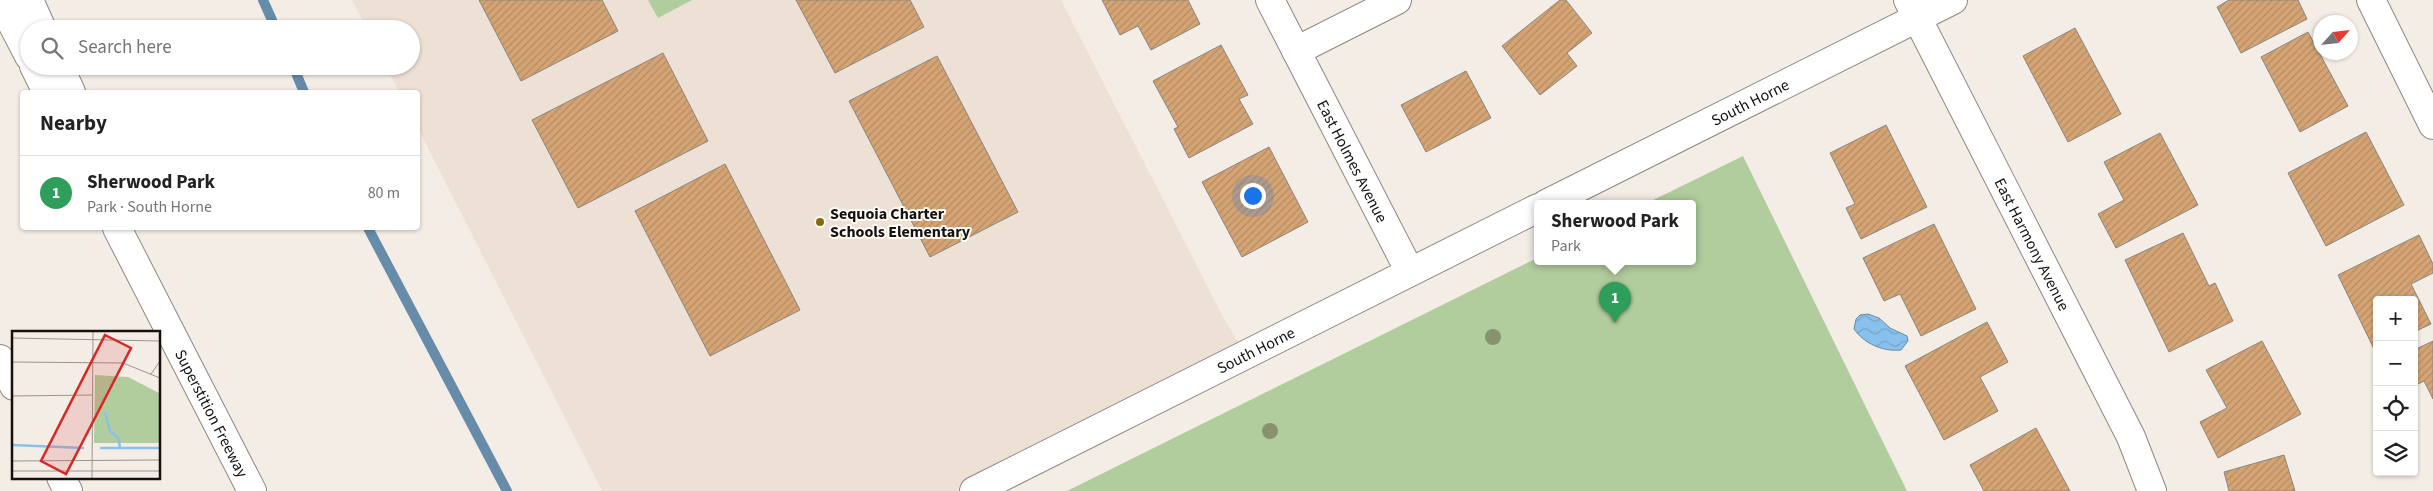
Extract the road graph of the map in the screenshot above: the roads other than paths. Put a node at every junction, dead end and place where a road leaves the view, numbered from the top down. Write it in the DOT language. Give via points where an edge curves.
graph roads {
  1 [pos="0,0"];
  2 [pos="29,0"];
  3 [pos="1270,0"];
  4 [pos="1397,0"];
  5 [pos="1953,0"];
  6 [pos="2372,0"];
  7 [pos="1912,9"];
  8 [pos="38,20"];
  9 [pos="20,39"];
  10 [pos="1296,51"];
  11 [pos="38,75"];
  12 [pos="63,75"];
  13 [pos="46,90"];
  14 [pos="70,90"];
  15 [pos="2433,125"];
  16 [pos="1554,200"];
  17 [pos="1534,210"];
  18 [pos="117,230"];
  19 [pos="133,230"];
  20 [pos="1410,272"];
  21 [pos="0,359"];
  22 [pos="12,382"];
  23 [pos="62,478"];
  24 [pos="68,491"];
  25 [pos="252,491"];
  26 [pos="974,491"];
  27 [pos="2152,491"];
  1 -- 9 [label="main road"];
  2 -- 8 [label="main road"];
  3 -- 10 [label="main road, East Holmes Avenue"];
  4 -- 10 [label="main road"];
  5 -- 7 [label="main road, South Horne"];
  6 -- 15 [label="main road"];
  7 -- 16 [label="main road, South Horne"];
  7 -- 27 [label="main road, East Harmony Avenue" via="2131,436"];
  10 -- 20 [label="main road, East Holmes Avenue"];
  11 -- 13 [label="main road"];
  12 -- 14 [label="main road"];
  17 -- 20 [label="main road, South Horne"];
  18 -- 25 [label="main road, Superstition Freeway"];
  19 -- 25 [label="main road"];
  20 -- 26 [label="main road, South Horne"];
  21 -- 22 [label="main road"];
  23 -- 24 [label="main road"];
}
